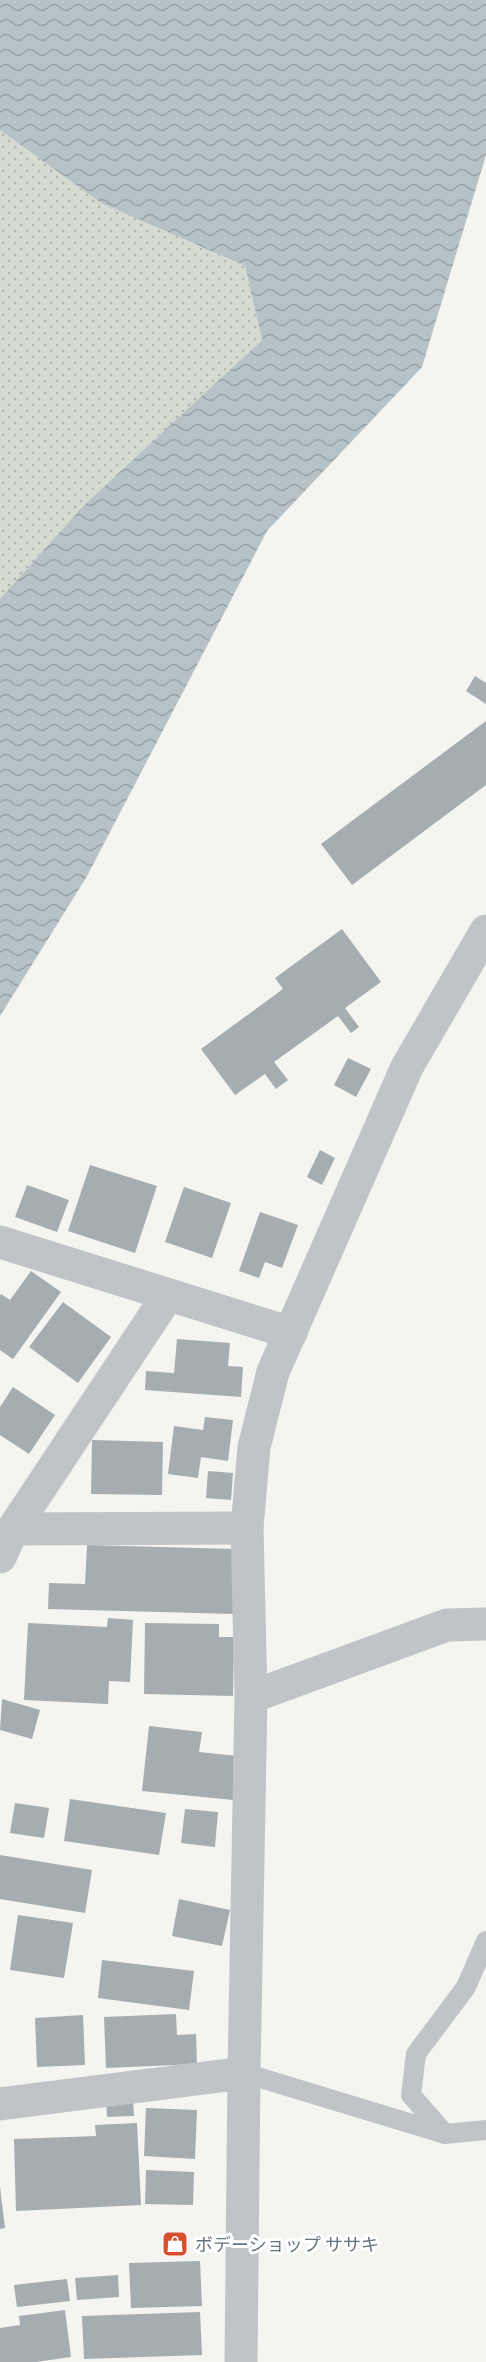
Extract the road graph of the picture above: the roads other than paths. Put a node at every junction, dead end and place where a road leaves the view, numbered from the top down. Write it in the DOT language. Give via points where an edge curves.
graph roads {
  1 [pos="486,931"];
  2 [pos="0,1242"];
  3 [pos="168,1295"];
  4 [pos="291,1333"];
  5 [pos="247,1528"];
  6 [pos="7,1543"];
  7 [pos="486,1624"];
  8 [pos="251,1697"];
  9 [pos="486,1941"];
  10 [pos="244,2073"];
  11 [pos="0,2104"];
  12 [pos="486,2130"];
  13 [pos="446,2134"];
  14 [pos="232,2362"];
  15 [pos="241,2362"];
  1 -- 4 [label="street" via="407,1068"];
  2 -- 3 [label="street"];
  3 -- 4 [label="street"];
  3 -- 6 [label="street"];
  4 -- 5 [label="street" via="273,1372 254,1447"];
  5 -- 6 [label="street"];
  5 -- 8 [label="street"];
  7 -- 8 [label="street" via="447,1624"];
  8 -- 10 [label="street"];
  9 -- 13 [label="lane" via="466,1987 416,2054 411,2095"];
  10 -- 11 [label="street"];
  10 -- 13 [label="lane"];
  10 -- 15 [label="street"];
  12 -- 13 [label="lane"];
  14 -- 15 [label="street"];
}
